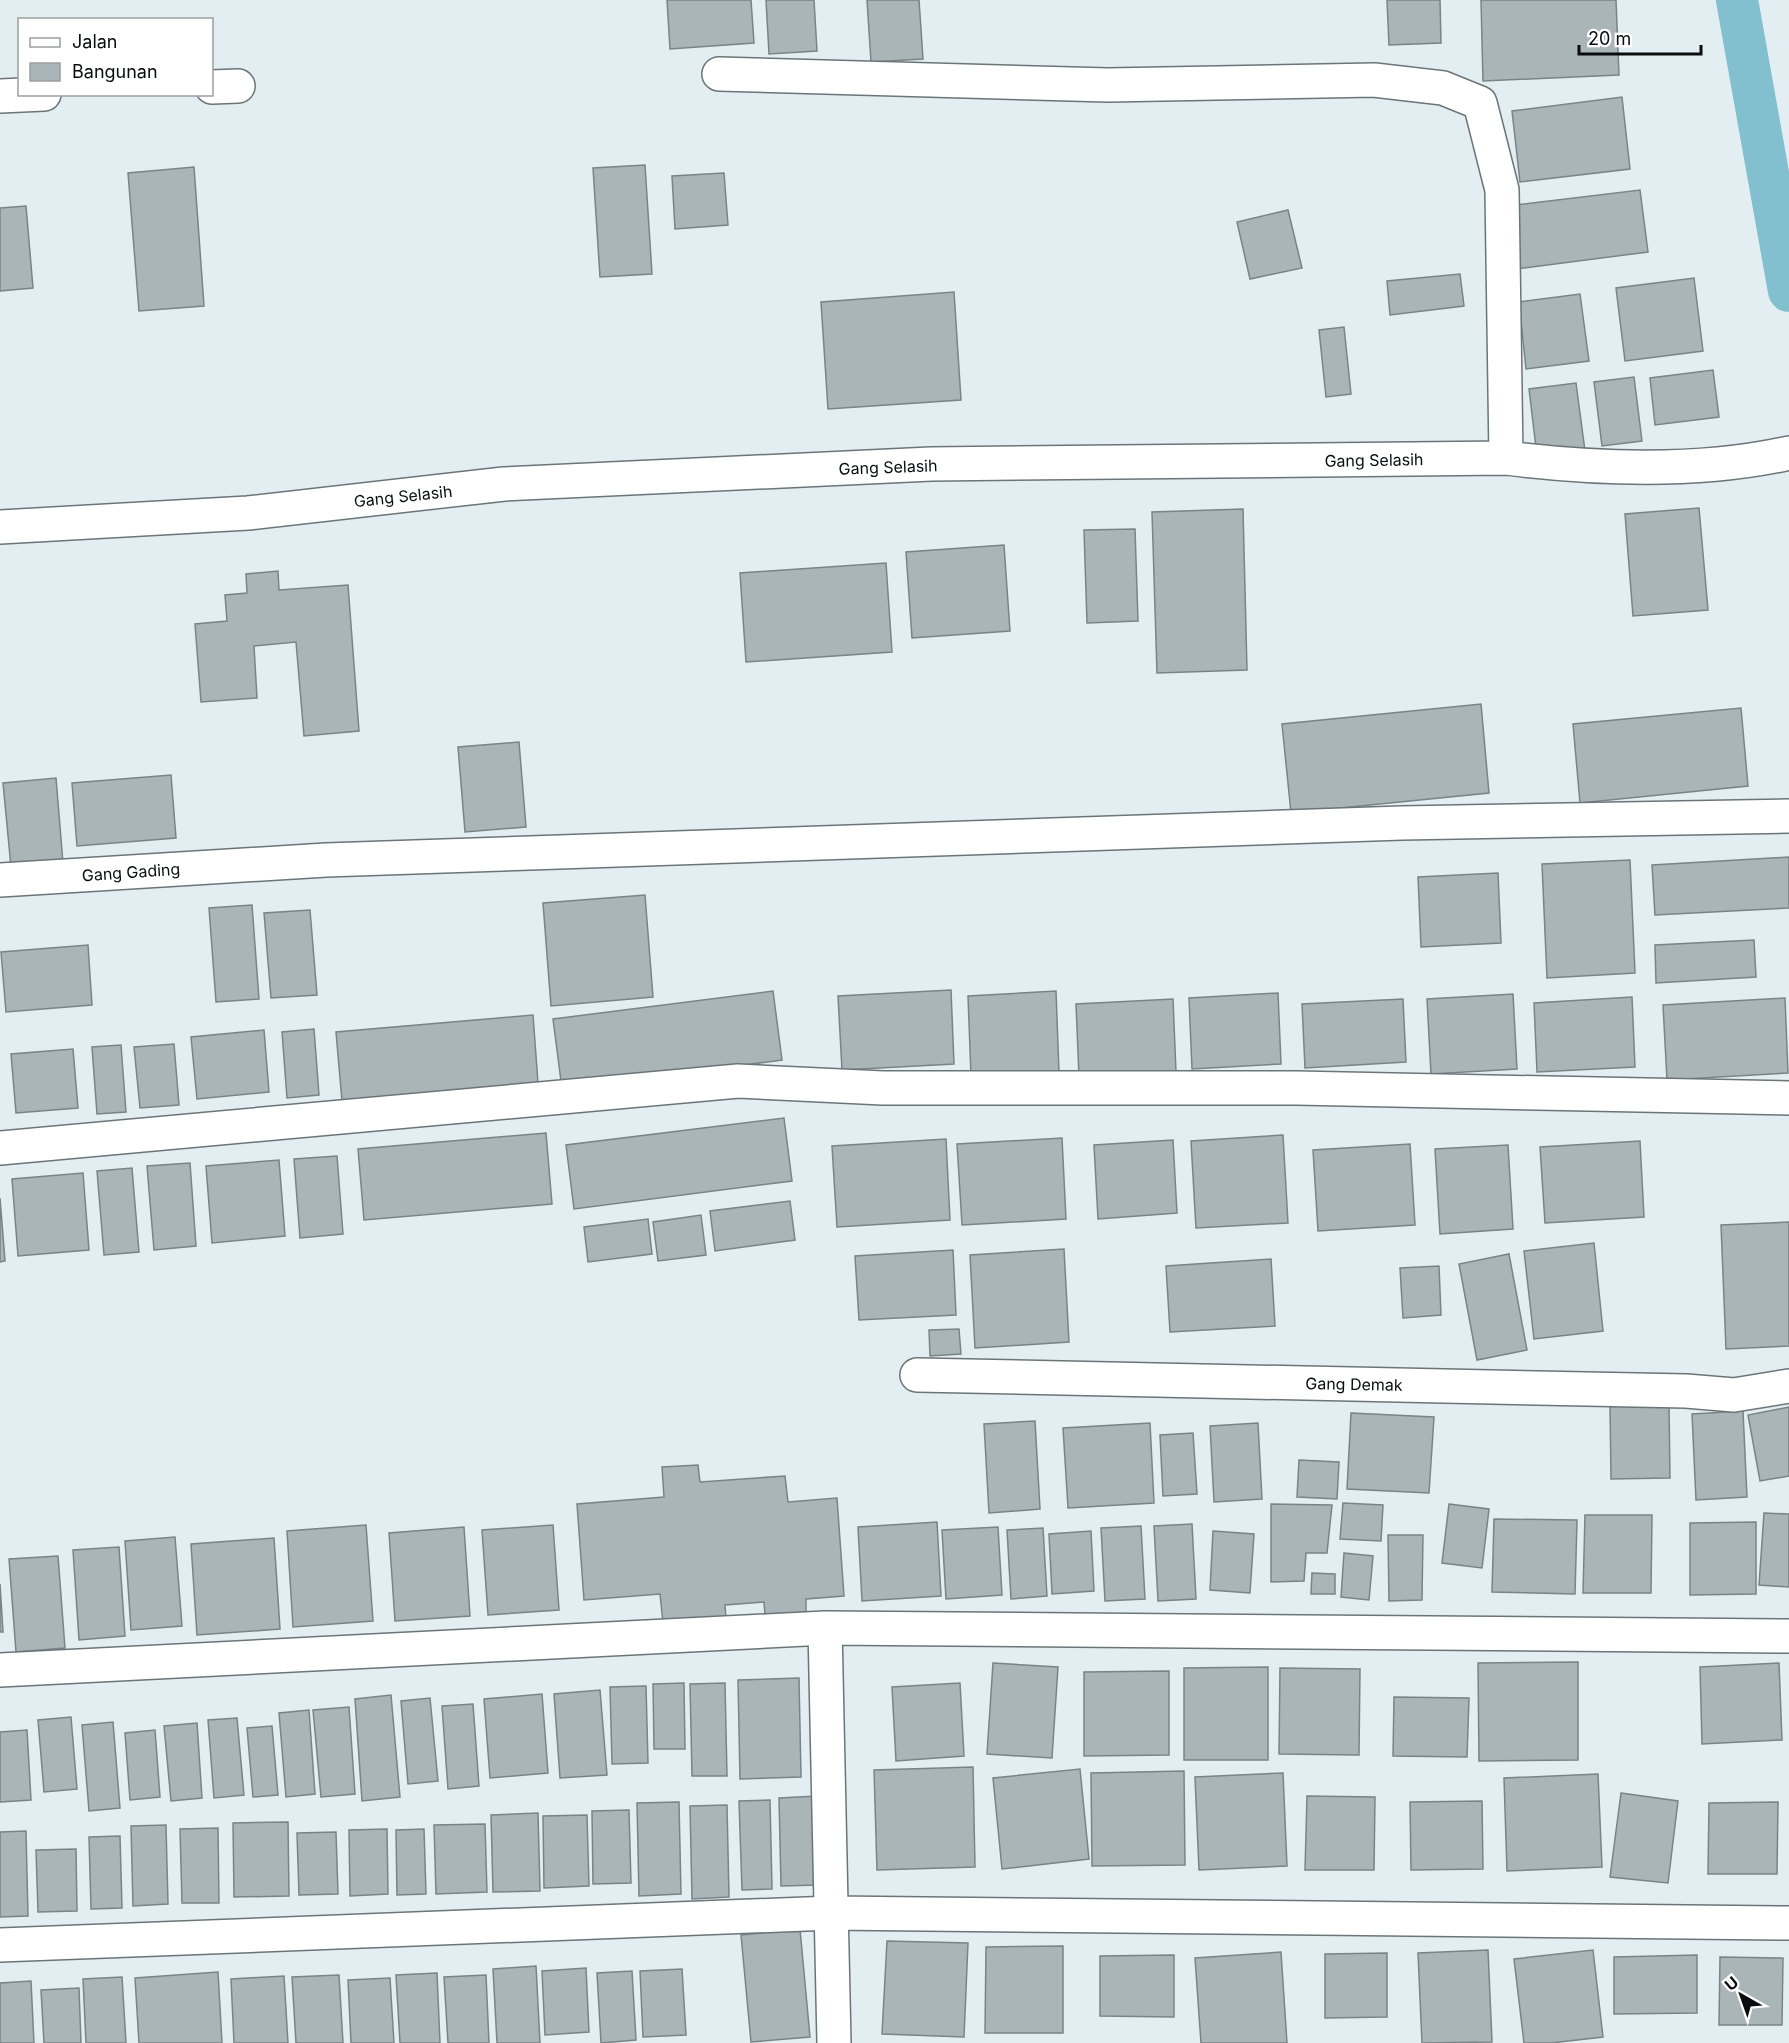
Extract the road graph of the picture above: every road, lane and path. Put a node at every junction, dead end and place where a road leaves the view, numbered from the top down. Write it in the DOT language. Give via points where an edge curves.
graph roads {
  1 [pos="719,74"];
  2 [pos="18,95"];
  3 [pos="0,96"];
  4 [pos="1783,455"];
  5 [pos="1506,458"];
  6 [pos="0,527"];
  7 [pos="1789,816"];
  8 [pos="0,880"];
  9 [pos="1789,1098"];
  10 [pos="0,1148"];
  11 [pos="918,1375"];
  12 [pos="1789,1386"];
  13 [pos="825,1628"];
  14 [pos="1789,1636"];
  15 [pos="0,1670"];
  16 [pos="831,1913"];
  17 [pos="1789,1923"];
  18 [pos="0,1945"];
  19 [pos="834,2043"];
  1 -- 5 [label="street" via="1108,85 1374,80 1443,88 1480,103 1502,190"];
  2 -- 3 [label="street"];
  4 -- 5 [label="street, Gang Selasih" via="1688,465 1567,465"];
  5 -- 6 [label="street, Gang Selasih" via="919,465 504,484 248,513"];
  7 -- 8 [label="street, Gang Gading" via="1402,823 262,864"];
  9 -- 10 [label="street" via="1296,1088 883,1089 738,1081"];
  11 -- 12 [label="street, Gang Demak" via="1734,1395"];
  13 -- 14 [label="street"];
  13 -- 15 [label="street"];
  13 -- 16 [label="street"];
  16 -- 17 [label="street"];
  16 -- 18 [label="street"];
  16 -- 19 [label="street"];
}
